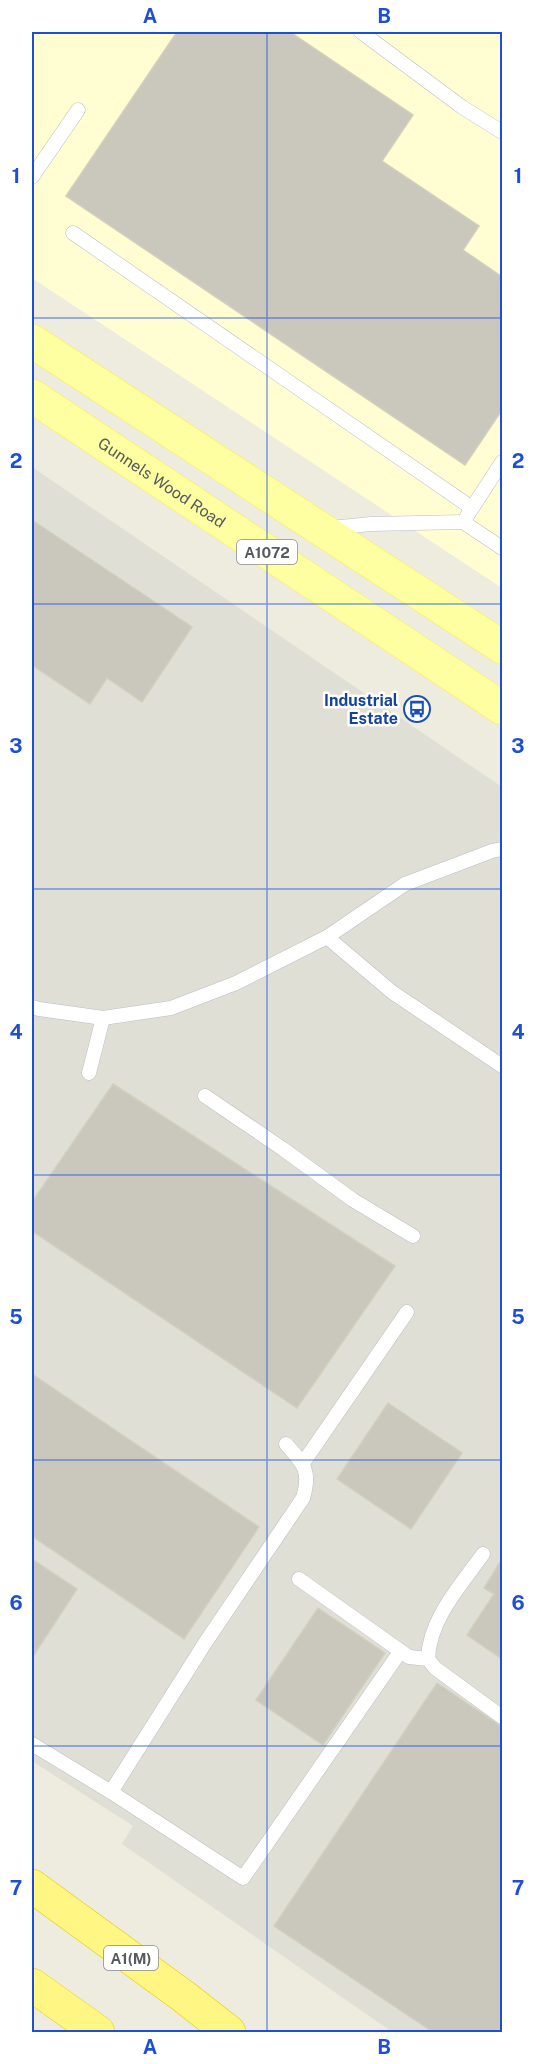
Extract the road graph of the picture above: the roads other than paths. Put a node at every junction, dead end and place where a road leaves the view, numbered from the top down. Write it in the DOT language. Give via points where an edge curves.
graph roads {
  1 [pos="360,32"];
  2 [pos="78,110"];
  3 [pos="502,132"];
  4 [pos="32,177"];
  5 [pos="73,233"];
  6 [pos="32,341"];
  7 [pos="32,396"];
  8 [pos="502,462"];
  9 [pos="472,508"];
  10 [pos="463,522"];
  11 [pos="320,530"];
  12 [pos="502,548"];
  13 [pos="502,647"];
  14 [pos="502,708"];
  15 [pos="502,849"];
  16 [pos="327,938"];
  17 [pos="32,1007"];
  18 [pos="102,1017"];
  19 [pos="502,1066"];
  20 [pos="89,1073"];
  21 [pos="205,1096"];
  22 [pos="412,1236"];
  23 [pos="407,1312"];
  24 [pos="285,1444"];
  25 [pos="303,1463"];
  26 [pos="483,1554"];
  27 [pos="299,1579"];
  28 [pos="400,1652"];
  29 [pos="428,1659"];
  30 [pos="502,1717"];
  31 [pos="32,1744"];
  32 [pos="111,1792"];
  33 [pos="32,1886"];
  34 [pos="32,1985"];
  35 [pos="98,2032"];
  36 [pos="229,2032"];
  1 -- 3 [label="lane"];
  2 -- 4 [label="lane"];
  5 -- 9 [label="lane"];
  6 -- 11 [label="main road, A1072"];
  7 -- 14 [label="main road, Gunnels Wood Road / A1072"];
  8 -- 9 [label="lane"];
  9 -- 10 [label="lane"];
  10 -- 11 [label="lane" via="370,524"];
  10 -- 12 [label="lane"];
  11 -- 13 [label="main road, A1072"];
  15 -- 16 [label="lane" via="405,884"];
  16 -- 18 [label="lane" via="236,983 171,1008"];
  16 -- 19 [label="lane" via="392,992"];
  17 -- 18 [label="lane"];
  18 -- 20 [label="lane"];
  21 -- 22 [label="lane" via="353,1200"];
  23 -- 25 [label="lane"];
  24 -- 25 [label="lane"];
  25 -- 32 [label="lane" via="308,1481 303,1498"];
  26 -- 29 [label="lane" via="447,1605 428,1641"];
  27 -- 28 [label="lane"];
  28 -- 29 [label="lane" via="409,1658"];
  28 -- 32 [label="lane" via="243,1878"];
  29 -- 30 [label="lane"];
  31 -- 32 [label="lane"];
  33 -- 36 [label="highway, A1(M)"];
  34 -- 35 [label="highway"];
}
